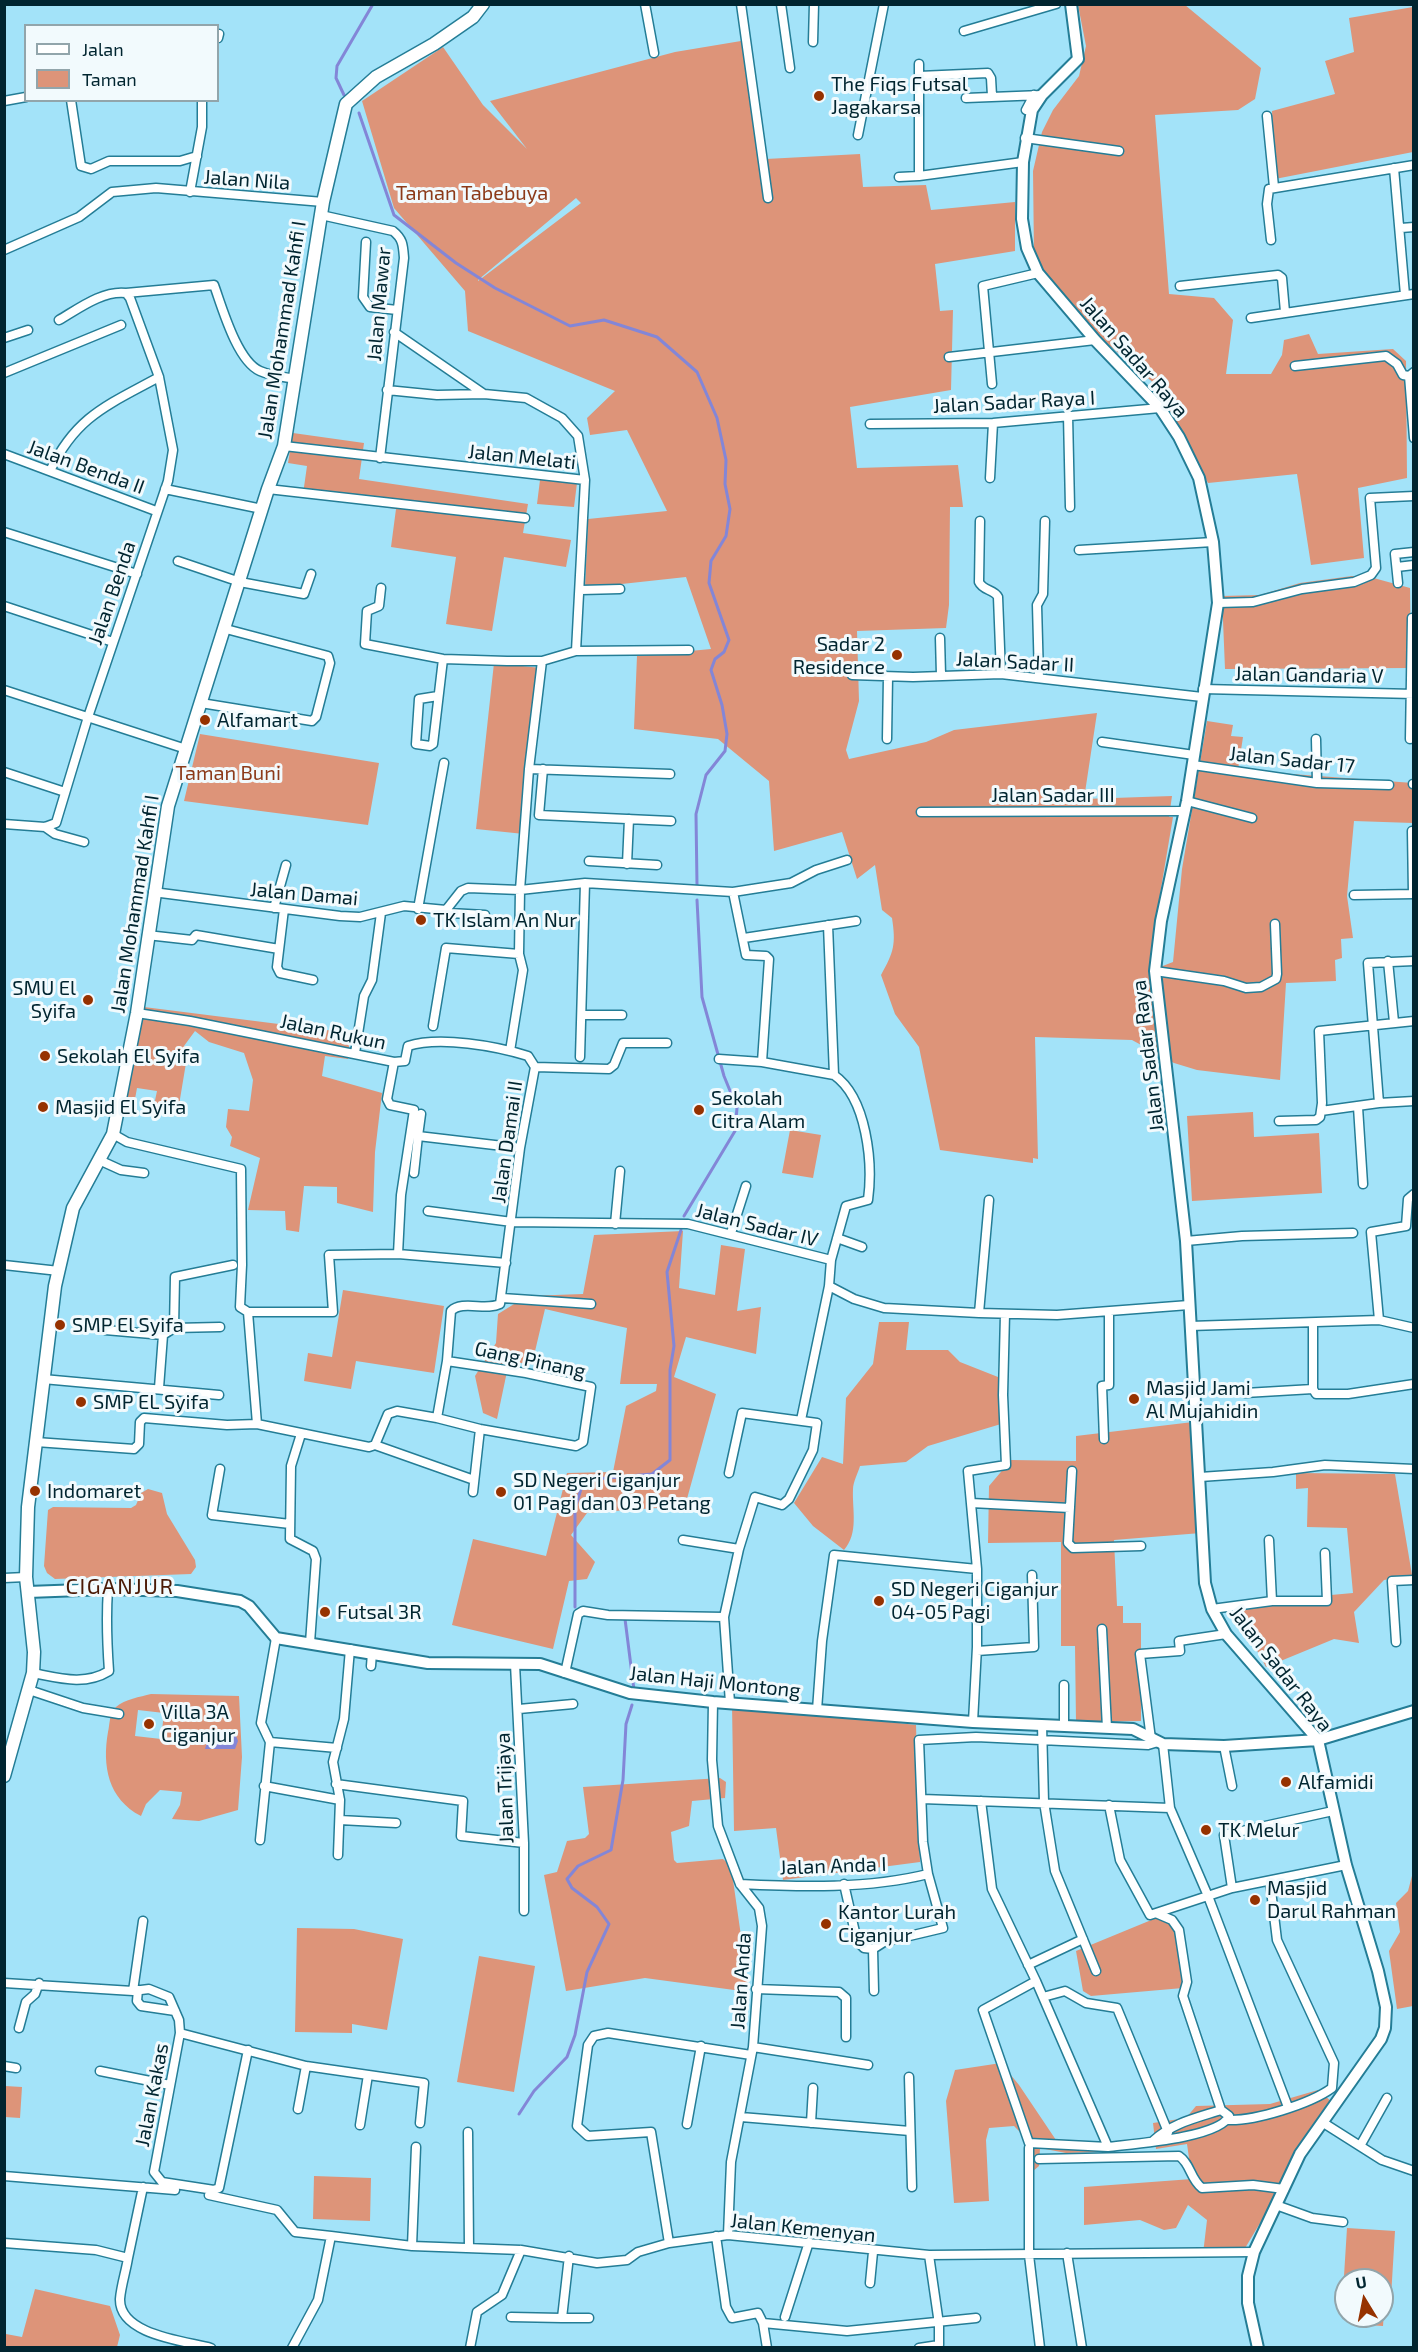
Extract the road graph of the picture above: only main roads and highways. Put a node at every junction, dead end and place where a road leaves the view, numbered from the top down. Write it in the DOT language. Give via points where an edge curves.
graph roads {
  1 [pos="483,4"];
  2 [pos="6,1769"];
  1 -- 2 [label="main road, Jalan Mohammad Kahfi I" via="473,17 376,77 346,104 323,202 284,446 168,806 137,1013 113,1134 73,1208 59,1271 28,1507 26,1577 33,1673"];
}
